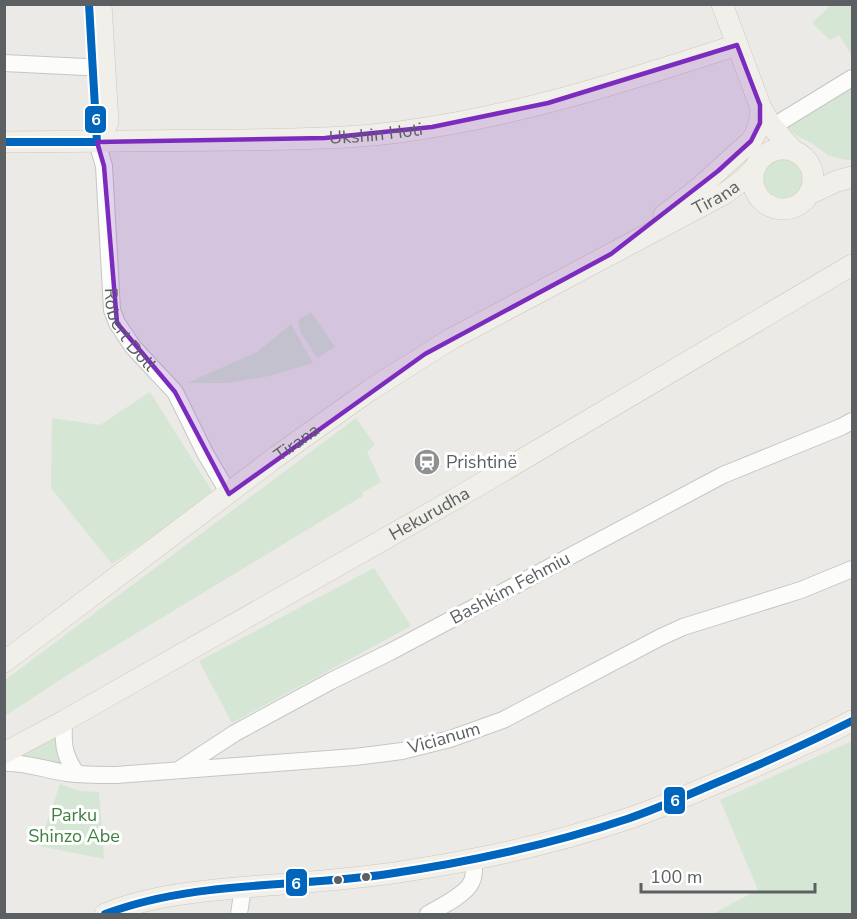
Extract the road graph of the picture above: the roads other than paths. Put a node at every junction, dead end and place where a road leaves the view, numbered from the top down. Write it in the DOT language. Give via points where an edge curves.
graph roads {
  1 [pos="89,4"];
  2 [pos="102,4"];
  3 [pos="722,4"];
  4 [pos="737,45"];
  5 [pos="4,63"];
  6 [pos="98,68"];
  7 [pos="852,78"];
  8 [pos="761,108"];
  9 [pos="772,127"];
  10 [pos="4,142"];
  11 [pos="97,142"];
  12 [pos="792,149"];
  13 [pos="756,164"];
  14 [pos="811,166"];
  15 [pos="852,171"];
  16 [pos="852,177"];
  17 [pos="809,194"];
  18 [pos="764,202"];
  19 [pos="611,254"];
  20 [pos="852,266"];
  21 [pos="852,420"];
  22 [pos="229,494"];
  23 [pos="852,569"];
  24 [pos="4,662"];
  25 [pos="64,721"];
  26 [pos="852,722"];
  27 [pos="4,753"];
  28 [pos="4,764"];
  29 [pos="176,771"];
  30 [pos="77,774"];
  31 [pos="474,859"];
  32 [pos="243,887"];
  33 [pos="105,915"];
  34 [pos="239,915"];
  35 [pos="428,915"];
  1 -- 6 [label="main road, Robert Doll"];
  2 -- 6 [label="main road, Robert Doll"];
  3 -- 4 [label="main road"];
  4 -- 8 [label="main road"];
  4 -- 11 [label="main road, Ukshin Hoti" via="548,103 432,127 325,138"];
  5 -- 6 [label="street"];
  6 -- 11 [label="main road, Robert Doll"];
  7 -- 9 [label="street"];
  8 -- 9 [label="main road"];
  8 -- 13 [label="main road"];
  8 -- 19 [label="main road" via="757,133 751,141 698,189"];
  9 -- 12 [label="main road"];
  10 -- 11 [label="main road, Ukshin Hoti"];
  11 -- 22 [label="street, Robert Doll" via="104,166 112,310 133,347 174,392"];
  12 -- 13 [label="main road" via="775,149"];
  12 -- 14 [label="main road"];
  13 -- 18 [label="main road" via="753,187"];
  13 -- 19 [label="main road, Tirana" via="724,194"];
  14 -- 15 [label="main road"];
  14 -- 17 [label="main road" via="813,184"];
  16 -- 17 [label="main road"];
  17 -- 18 [label="main road" via="803,202 783,209"];
  18 -- 19 [label="main road, Tirana" via="730,205"];
  19 -- 22 [label="main road, Tirana" via="425,354"];
  20 -- 25 [label="main road, Hekurudha" via="462,495"];
  21 -- 29 [label="street, Bashkim Fehmiu" via="723,475 331,681"];
  22 -- 24 [label="main road, Tirana"];
  23 -- 29 [label="street, Vicianum" via="801,590 675,630 512,716 450,739 356,757"];
  25 -- 27 [label="main road, Hekurudha"];
  25 -- 30 [label="street" via="64,750"];
  26 -- 31 [label="main road" via="630,818"];
  28 -- 30 [label="street, Vicianum" via="17,762"];
  29 -- 30 [label="street, Vicianum"];
  31 -- 32 [label="main road" via="380,875"];
  31 -- 35 [label="street" via="472,882"];
  32 -- 33 [label="main road" via="169,896"];
  32 -- 34 [label="street"];
}
